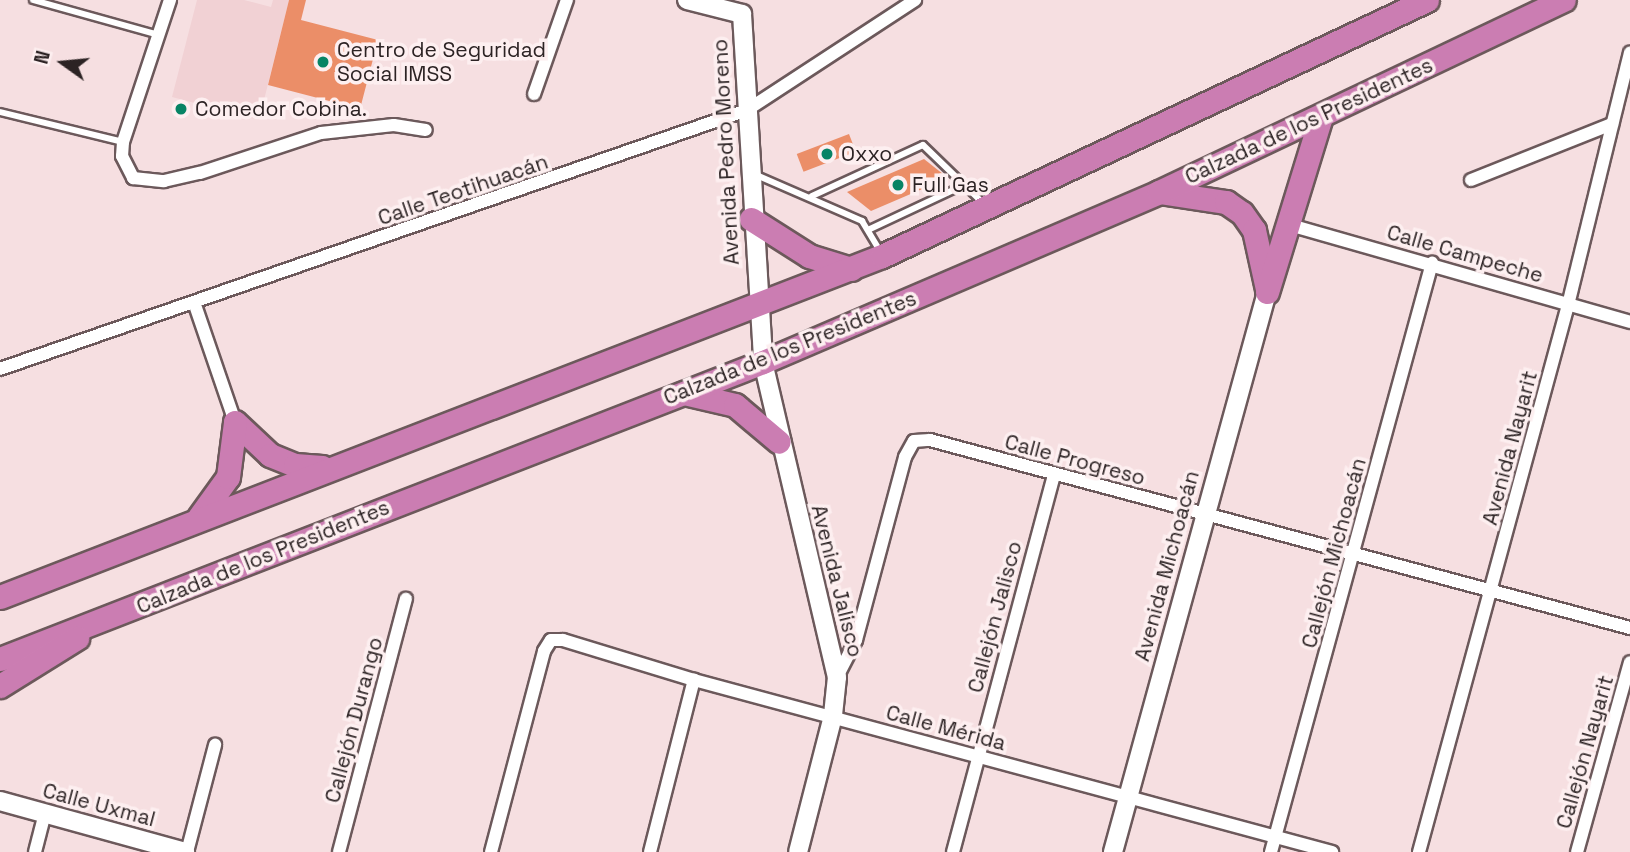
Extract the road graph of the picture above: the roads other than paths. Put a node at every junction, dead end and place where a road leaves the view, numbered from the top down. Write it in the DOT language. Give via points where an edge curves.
graph roads {
  1 [pos="33,0"];
  2 [pos="170,0"];
  3 [pos="567,0"];
  4 [pos="687,0"];
  5 [pos="915,0"];
  6 [pos="1427,0"];
  7 [pos="1564,0"];
  8 [pos="742,7"];
  9 [pos="159,35"];
  10 [pos="1630,52"];
  11 [pos="534,94"];
  12 [pos="747,110"];
  13 [pos="0,112"];
  14 [pos="1321,117"];
  15 [pos="1612,124"];
  16 [pos="426,130"];
  17 [pos="122,149"];
  18 [pos="750,172"];
  19 [pos="1471,180"];
  20 [pos="966,184"];
  21 [pos="1159,192"];
  22 [pos="811,196"];
  23 [pos="987,209"];
  24 [pos="751,219"];
  25 [pos="1290,225"];
  26 [pos="870,229"];
  27 [pos="882,256"];
  28 [pos="1432,263"];
  29 [pos="851,269"];
  30 [pos="1267,292"];
  31 [pos="755,303"];
  32 [pos="195,304"];
  33 [pos="1568,305"];
  34 [pos="1630,322"];
  35 [pos="762,362"];
  36 [pos="0,369"];
  37 [pos="681,393"];
  38 [pos="235,422"];
  39 [pos="779,442"];
  40 [pos="327,467"];
  41 [pos="1054,474"];
  42 [pos="1204,514"];
  43 [pos="197,519"];
  44 [pos="1353,554"];
  45 [pos="1492,589"];
  46 [pos="0,597"];
  47 [pos="406,598"];
  48 [pos="94,624"];
  49 [pos="1630,628"];
  50 [pos="0,659"];
  51 [pos="1630,662"];
  52 [pos="837,677"];
  53 [pos="694,680"];
  54 [pos="0,686"];
  55 [pos="833,716"];
  56 [pos="215,745"];
  57 [pos="977,757"];
  58 [pos="1128,796"];
  59 [pos="0,801"];
  60 [pos="45,813"];
  61 [pos="1275,836"];
  62 [pos="35,852"];
  63 [pos="186,852"];
  64 [pos="340,852"];
  65 [pos="491,852"];
  66 [pos="650,852"];
  67 [pos="798,852"];
  68 [pos="953,852"];
  69 [pos="1113,852"];
  70 [pos="1271,852"];
  71 [pos="1332,852"];
  72 [pos="1419,852"];
  73 [pos="1577,852"];
  1 -- 9 [label="lane"];
  2 -- 9 [label="street"];
  3 -- 11 [label="street"];
  4 -- 8 [label="street"];
  5 -- 12 [label="street, Calle Teotihuacán"];
  6 -- 23 [label="highway"];
  7 -- 14 [label="highway, Calzada de los Presidentes"];
  8 -- 12 [label="street, Avenida Pedro Moreno"];
  9 -- 17 [label="street"];
  10 -- 15 [label="street, Avenida Nayarit"];
  12 -- 18 [label="street, Avenida Pedro Moreno"];
  12 -- 32 [label="street, Calle Teotihuacán"];
  13 -- 17 [label="lane"];
  14 -- 21 [label="highway, Calzada de los Presidentes"];
  14 -- 25 [label="highway"];
  15 -- 19 [label="street"];
  15 -- 33 [label="street, Avenida Nayarit"];
  16 -- 17 [label="street" via="394,125 320,133 164,181 133,178"];
  18 -- 22 [label="lane"];
  18 -- 24 [label="street, Avenida Pedro Moreno"];
  20 -- 22 [label="lane" via="928,148 918,145"];
  20 -- 23 [label="lane"];
  20 -- 26 [label="lane"];
  21 -- 30 [label="highway" via="1226,202 1242,213 1254,230"];
  21 -- 35 [label="highway, Calzada de los Presidentes"];
  22 -- 26 [label="lane"];
  23 -- 27 [label="highway"];
  24 -- 29 [label="highway" via="809,256"];
  24 -- 31 [label="street, Avenida Pedro Moreno"];
  25 -- 28 [label="street, Calle Campeche"];
  25 -- 30 [label="highway"];
  26 -- 27 [label="lane"];
  27 -- 29 [label="highway"];
  28 -- 33 [label="street, Calle Campeche"];
  28 -- 44 [label="street, Callejón Michoacán"];
  29 -- 31 [label="highway"];
  30 -- 42 [label="street, Avenida Michoacán"];
  31 -- 35 [label="street, Avenida Pedro Moreno"];
  31 -- 40 [label="highway"];
  32 -- 36 [label="street, Calle Teotihuacán"];
  32 -- 38 [label="street"];
  33 -- 34 [label="street, Calle Campeche"];
  33 -- 45 [label="street, Avenida Nayarit"];
  35 -- 37 [label="highway, Calzada de los Presidentes"];
  35 -- 39 [label="street, Avenida Jalisco"];
  37 -- 39 [label="highway" via="735,405"];
  37 -- 48 [label="highway, Calzada de los Presidentes"];
  38 -- 40 [label="highway" via="271,455 295,466"];
  38 -- 43 [label="highway" via="228,477"];
  39 -- 52 [label="street, Avenida Jalisco"];
  40 -- 43 [label="highway"];
  41 -- 42 [label="street, Calle Progreso"];
  41 -- 52 [label="street, Calle Progreso" via="930,440 915,441 905,457 856,640"];
  41 -- 57 [label="street, Callejón Jalisco"];
  42 -- 44 [label="street, Calle Progreso"];
  42 -- 58 [label="street, Avenida Michoacán"];
  43 -- 46 [label="highway"];
  44 -- 45 [label="street, Calle Progreso"];
  44 -- 61 [label="street, Callejón Michoacán"];
  45 -- 49 [label="street, Calle Progreso"];
  45 -- 72 [label="street, Avenida Nayarit"];
  47 -- 64 [label="street, Callejón Durango"];
  48 -- 50 [label="highway, Calzada de los Presidentes"];
  48 -- 54 [label="highway" via="60,652"];
  51 -- 73 [label="street, Callejón Nayarit"];
  52 -- 55 [label="street, Avenida Jalisco"];
  53 -- 55 [label="street, Calle Mérida"];
  53 -- 65 [label="street, Calle Mérida" via="551,640"];
  53 -- 66 [label="street"];
  55 -- 57 [label="street, Calle Mérida"];
  55 -- 67 [label="street, Avenida Jalisco"];
  56 -- 63 [label="street"];
  57 -- 58 [label="street, Calle Mérida"];
  57 -- 68 [label="street, Callejón Jalisco"];
  58 -- 61 [label="street, Calle Mérida"];
  58 -- 69 [label="street, Avenida Michoacán"];
  59 -- 60 [label="street, Calle Uxmal"];
  60 -- 62 [label="street"];
  60 -- 63 [label="street, Calle Uxmal"];
  61 -- 70 [label="street, Callejón Michoacán"];
  61 -- 71 [label="street, Calle Mérida"];
}
